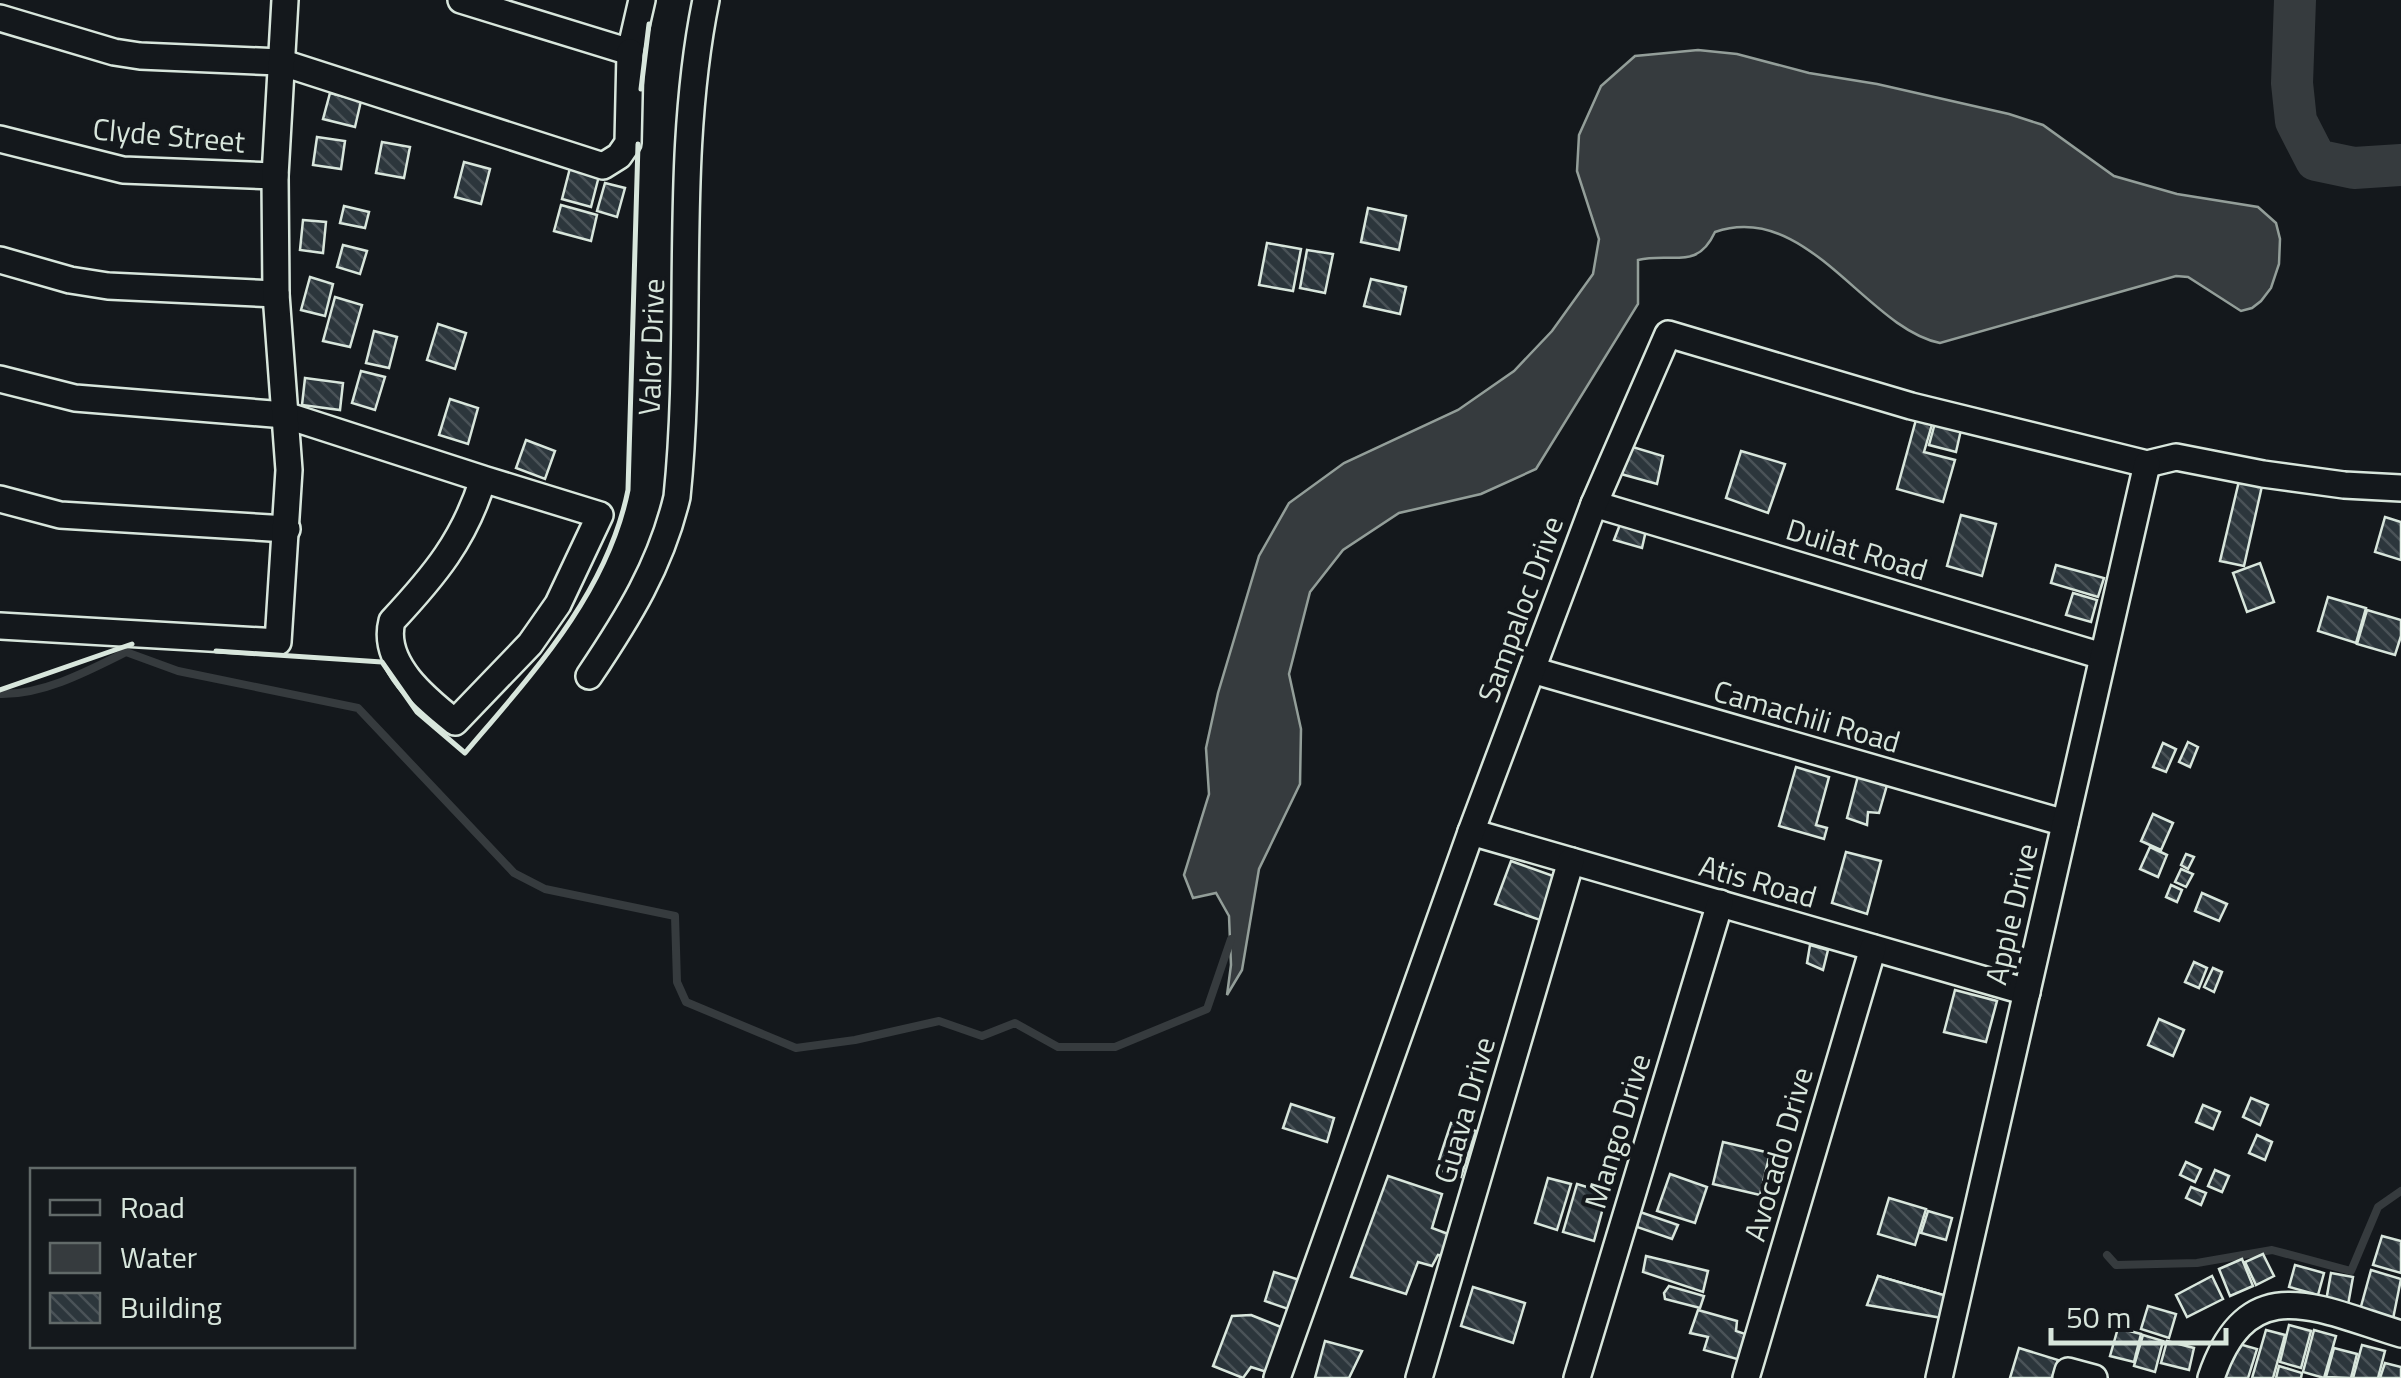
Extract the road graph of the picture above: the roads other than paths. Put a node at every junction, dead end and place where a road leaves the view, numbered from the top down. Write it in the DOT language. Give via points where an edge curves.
graph roads {
  1 [pos="285,0"];
  2 [pos="460,0"];
  3 [pos="642,0"];
  4 [pos="706,0"];
  5 [pos="519,9"];
  6 [pos="0,18"];
  7 [pos="630,52"];
  8 [pos="280,62"];
  9 [pos="0,138"];
  10 [pos="274,176"];
  11 [pos="0,260"];
  12 [pos="276,294"];
  13 [pos="0,380"];
  14 [pos="285,415"];
  15 [pos="2147,464"];
  16 [pos="483,478"];
  17 [pos="2401,488"];
  18 [pos="0,499"];
  19 [pos="1594,504"];
  20 [pos="286,529"];
  21 [pos="0,626"];
  22 [pos="2102,656"];
  23 [pos="1532,670"];
  24 [pos="588,676"];
  25 [pos="2065,824"];
  26 [pos="1471,832"];
  27 [pos="1571,861"];
  28 [pos="1720,904"];
  29 [pos="1872,948"];
  30 [pos="2027,992"];
  31 [pos="2401,1334"];
  32 [pos="2067,1374"];
  33 [pos="1277,1378"];
  34 [pos="1419,1378"];
  35 [pos="1576,1378"];
  36 [pos="1746,1378"];
  37 [pos="1939,1378"];
  38 [pos="2094,1378"];
  39 [pos="2211,1378"];
  1 -- 8 [label="street"];
  2 -- 5 [label="street"];
  3 -- 7 [label="street"];
  4 -- 24 [label="street, Valor Drive" via="692,111 677,496 650,579"];
  5 -- 7 [label="street"];
  6 -- 8 [label="street" via="114,52"];
  7 -- 8 [label="street" via="628,144 602,166"];
  8 -- 10 [label="street"];
  9 -- 10 [label="street, Clyde Street" via="123,170"];
  10 -- 12 [label="street"];
  11 -- 12 [label="street" via="108,286"];
  12 -- 14 [label="street"];
  13 -- 14 [label="street" via="75,398"];
  14 -- 16 [label="street"];
  14 -- 20 [label="street"];
  15 -- 17 [label="street" via="2176,457"];
  15 -- 19 [label="street, Sampaloc Drive" via="1911,406 1668,334"];
  15 -- 22 [label="street, Apple Drive"];
  16 -- 16 [label="street" via="455,547 388,634 424,698 454,722 530,644 600,515"];
  18 -- 20 [label="street" via="60,514"];
  19 -- 22 [label="street, Duilat Road"];
  19 -- 23 [label="street, Sampaloc Drive"];
  20 -- 21 [label="street" via="278,642"];
  22 -- 25 [label="street, Apple Drive"];
  23 -- 25 [label="street, Camachili Road"];
  23 -- 26 [label="street, Sampaloc Drive"];
  25 -- 30 [label="street, Apple Drive"];
  26 -- 27 [label="street, Atis Road"];
  26 -- 33 [label="street, Sampaloc Drive"];
  27 -- 28 [label="street, Atis Road"];
  27 -- 34 [label="street, Guava Drive"];
  28 -- 29 [label="street, Atis Road"];
  28 -- 35 [label="street, Mango Drive"];
  29 -- 30 [label="street, Atis Road"];
  29 -- 36 [label="street, Avocado Drive"];
  30 -- 37 [label="street, Apple Drive"];
  31 -- 39 [label="street" via="2301,1304 2278,1305 2237,1326"];
  32 -- 38 [label="street"];
}
